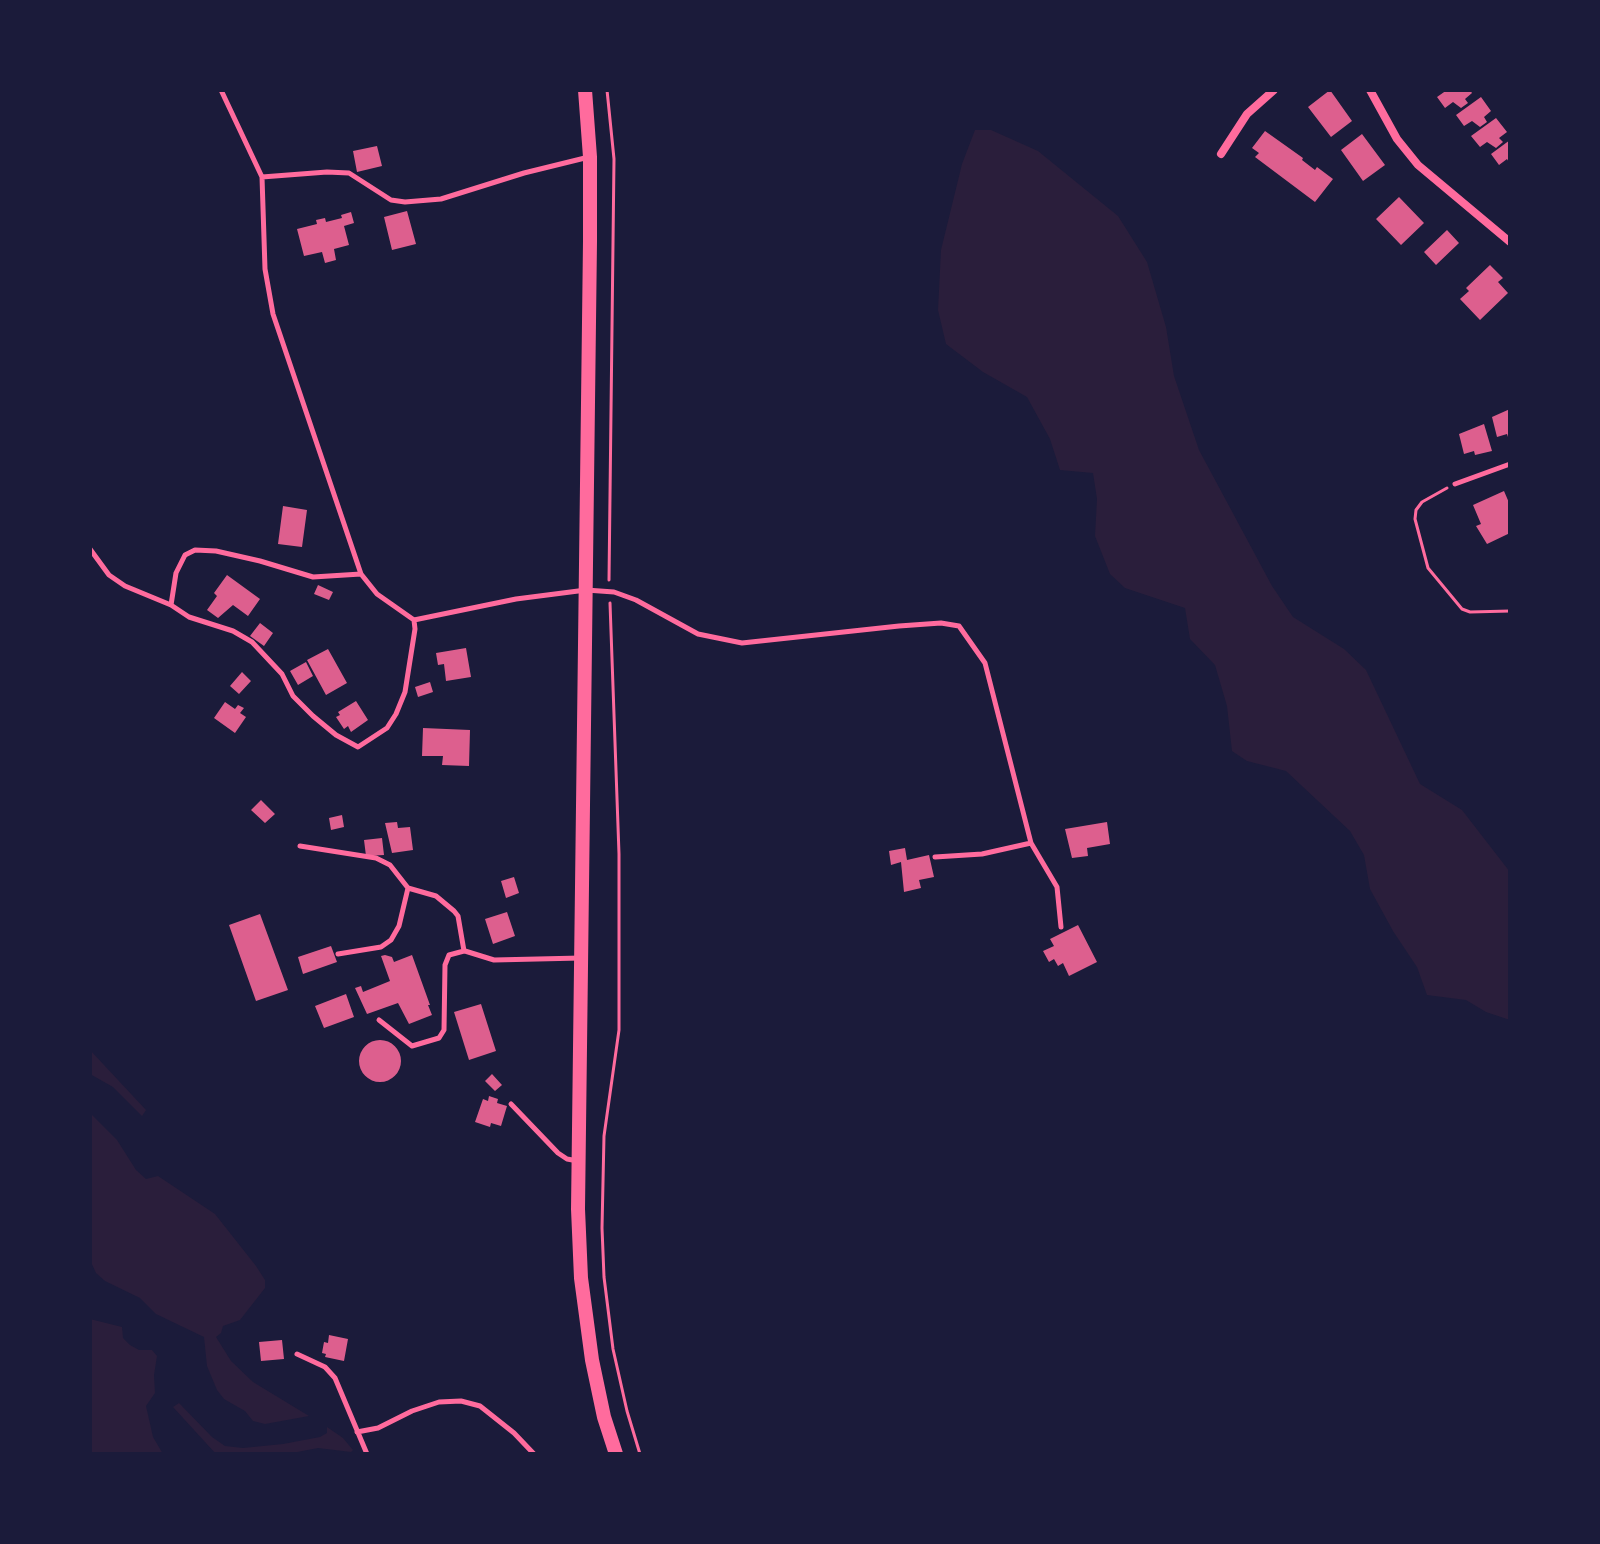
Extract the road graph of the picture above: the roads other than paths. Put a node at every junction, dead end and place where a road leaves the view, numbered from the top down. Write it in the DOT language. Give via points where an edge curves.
graph roads {
  1 [pos="221,90"];
  2 [pos="585,90"];
  3 [pos="1274,90"];
  4 [pos="1370,90"];
  5 [pos="1221,154"];
  6 [pos="590,157"];
  7 [pos="262,177"];
  8 [pos="1510,242"];
  9 [pos="1510,464"];
  10 [pos="1455,484"];
  11 [pos="90,549"];
  12 [pos="361,574"];
  13 [pos="586,590"];
  14 [pos="171,605"];
  15 [pos="414,620"];
  16 [pos="1031,843"];
  17 [pos="300,846"];
  18 [pos="935,857"];
  19 [pos="408,888"];
  20 [pos="1061,927"];
  21 [pos="464,951"];
  22 [pos="338,954"];
  23 [pos="582,957"];
  24 [pos="379,1020"];
  25 [pos="511,1104"];
  26 [pos="579,1161"];
  27 [pos="297,1354"];
  28 [pos="357,1432"];
  29 [pos="367,1454"];
  30 [pos="534,1454"];
  31 [pos="616,1454"];
  1 -- 7 [label="lane"];
  2 -- 6 [label="main road"];
  3 -- 5 [label="street" via="1247,114"];
  4 -- 8 [label="street" via="1418,165"];
  6 -- 7 [label="lane" via="441,199 405,202 391,200 349,173"];
  6 -- 13 [label="main road"];
  7 -- 12 [label="lane" via="265,269 273,314"];
  9 -- 10 [label="lane"];
  11 -- 14 [label="lane" via="109,575"];
  12 -- 14 [label="lane" via="313,577 195,550 185,555 176,573"];
  12 -- 15 [label="lane" via="377,594"];
  13 -- 15 [label="lane"];
  13 -- 16 [label="lane" via="636,600 698,634 742,643 899,626 959,626 985,663"];
  13 -- 23 [label="main road"];
  14 -- 15 [label="lane" via="252,642 313,716 358,747 387,728 396,714 405,692"];
  16 -- 18 [label="lane"];
  16 -- 20 [label="lane" via="1057,887"];
  17 -- 19 [label="lane" via="376,858 390,865"];
  19 -- 21 [label="lane" via="436,896 454,911"];
  19 -- 22 [label="lane" via="391,940 381,947"];
  21 -- 23 [label="lane" via="494,960"];
  21 -- 24 [label="lane" via="449,955 445,965 444,1030 439,1038 412,1046"];
  23 -- 26 [label="main road"];
  25 -- 26 [label="lane" via="558,1153"];
  26 -- 31 [label="main road" via="586,1320"];
  27 -- 28 [label="lane" via="335,1378"];
  28 -- 29 [label="lane"];
  28 -- 30 [label="lane" via="439,1402 461,1401 480,1406"];
}
